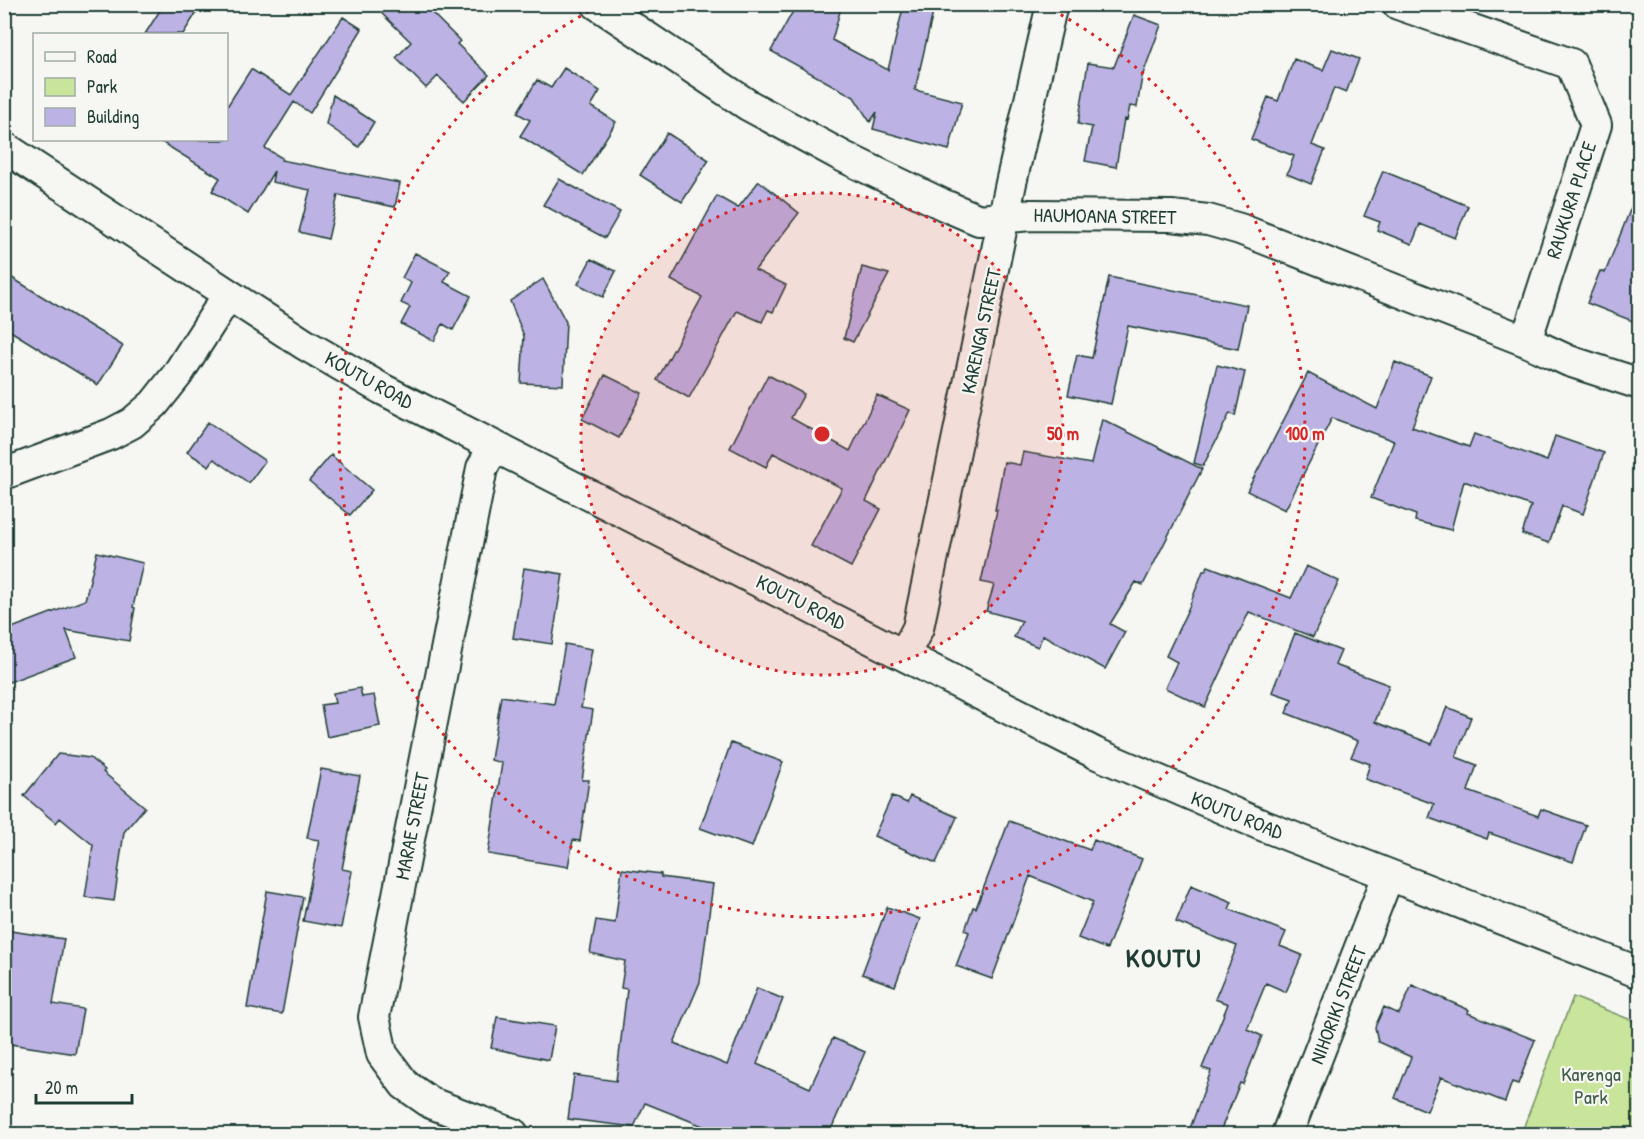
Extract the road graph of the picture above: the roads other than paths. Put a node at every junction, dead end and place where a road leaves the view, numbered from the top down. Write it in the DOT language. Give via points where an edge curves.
graph roads {
  1 [pos="597,4"];
  2 [pos="1052,4"];
  3 [pos="1398,4"];
  4 [pos="4,147"];
  5 [pos="1005,217"];
  6 [pos="228,295"];
  7 [pos="1526,341"];
  8 [pos="1640,384"];
  9 [pos="494,446"];
  10 [pos="4,474"];
  11 [pos="904,655"];
  12 [pos="1388,876"];
  13 [pos="1640,973"];
  14 [pos="513,1134"];
  15 [pos="1287,1134"];
  1 -- 5 [label="street, HAUMOANA STREET" via="748,105 842,156 979,220"];
  2 -- 5 [label="street, KARENGA STREET"];
  3 -- 7 [label="street, RAUKURA PLACE" via="1571,64 1596,125"];
  4 -- 6 [label="street, KOUTU ROAD"];
  5 -- 7 [label="street, HAUMOANA STREET" via="1171,216 1208,220 1251,233"];
  5 -- 11 [label="street, KARENGA STREET" via="918,628"];
  6 -- 9 [label="street, KOUTU ROAD" via="304,344"];
  6 -- 10 [label="street" via="177,375 154,404 132,423 111,435"];
  7 -- 8 [label="street, HAUMOANA STREET" via="1569,361"];
  9 -- 11 [label="street, KOUTU ROAD"];
  9 -- 14 [label="street, MARAE STREET" via="482,468 374,1017 382,1054 405,1085 431,1103"];
  11 -- 12 [label="street, KOUTU ROAD" via="1116,762"];
  12 -- 13 [label="street, KOUTU ROAD"];
  12 -- 15 [label="street, NIHORIKI STREET"];
}
